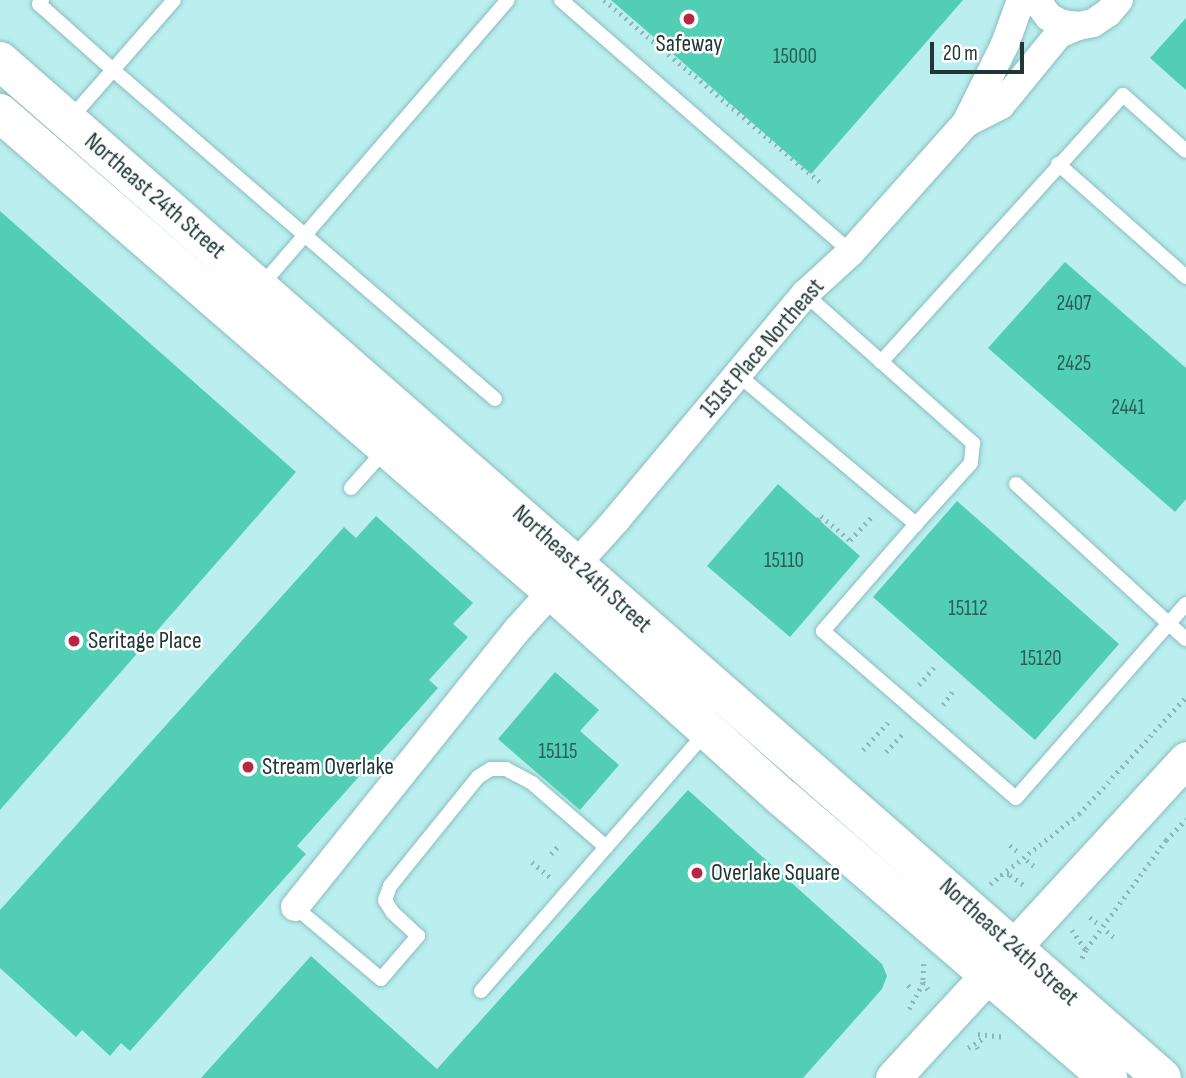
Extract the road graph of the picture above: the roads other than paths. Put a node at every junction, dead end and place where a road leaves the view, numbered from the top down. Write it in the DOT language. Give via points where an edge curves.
graph roads {
  1 [pos="42,0"];
  2 [pos="174,0"];
  3 [pos="508,0"];
  4 [pos="562,0"];
  5 [pos="1021,0"];
  6 [pos="1036,0"];
  7 [pos="1119,0"];
  8 [pos="1078,26"];
  9 [pos="0,61"];
  10 [pos="113,70"];
  11 [pos="0,113"];
  12 [pos="68,121"];
  13 [pos="966,123"];
  14 [pos="1186,150"];
  15 [pos="1058,164"];
  16 [pos="304,237"];
  17 [pos="851,252"];
  18 [pos="1186,277"];
  19 [pos="260,286"];
  20 [pos="805,295"];
  21 [pos="219,304"];
  22 [pos="881,362"];
  23 [pos="737,374"];
  24 [pos="495,399"];
  25 [pos="386,449"];
  26 [pos="1016,484"];
  27 [pos="351,488"];
  28 [pos="916,524"];
  29 [pos="564,578"];
  30 [pos="1186,604"];
  31 [pos="1170,622"];
  32 [pos="1186,639"];
  33 [pos="707,731"];
  34 [pos="1186,759"];
  35 [pos="607,847"];
  36 [pos="295,907"];
  37 [pos="1002,960"];
  38 [pos="481,991"];
  39 [pos="893,1078"];
  40 [pos="1108,1078"];
  41 [pos="1162,1078"];
  1 -- 10 [label="lane" via="39,4"];
  2 -- 10 [label="lane"];
  3 -- 16 [label="lane"];
  4 -- 17 [label="lane"];
  5 -- 13 [label="street, 151st Place Northeast"];
  6 -- 8 [label="street" via="1049,17"];
  7 -- 8 [label="street, 151st Place Northeast" via="1093,23"];
  8 -- 13 [label="street, 151st Place Northeast" via="1059,34 1001,105"];
  9 -- 12 [label="main road, Northeast 24th Street"];
  10 -- 12 [label="lane"];
  10 -- 16 [label="lane"];
  11 -- 21 [label="main road, Northeast 24th Street"];
  12 -- 19 [label="main road, Northeast 24th Street"];
  13 -- 17 [label="street, 151st Place Northeast"];
  14 -- 15 [label="lane" via="1122,95"];
  15 -- 18 [label="lane"];
  15 -- 22 [label="lane"];
  16 -- 19 [label="lane"];
  16 -- 24 [label="lane"];
  17 -- 20 [label="street, 151st Place Northeast"];
  19 -- 21 [label="main road"];
  19 -- 29 [label="main road, Northeast 24th Street"];
  20 -- 22 [label="lane"];
  20 -- 23 [label="street, 151st Place Northeast"];
  21 -- 25 [label="main road, Northeast 24th Street"];
  22 -- 28 [label="lane" via="973,443 971,463"];
  23 -- 28 [label="lane"];
  23 -- 29 [label="street, 151st Place Northeast"];
  25 -- 27 [label="lane"];
  25 -- 29 [label="main road, Northeast 24th Street"];
  26 -- 31 [label="lane"];
  28 -- 31 [label="lane" via="823,631 1016,798"];
  29 -- 33 [label="main road, Northeast 24th Street"];
  29 -- 36 [label="street, 151st Place Northeast"];
  29 -- 37 [label="main road, Northeast 24th Street"];
  30 -- 31 [label="lane"];
  31 -- 32 [label="lane"];
  33 -- 35 [label="lane"];
  33 -- 37 [label="main road, Northeast 24th Street"];
  34 -- 37 [label="street"];
  35 -- 36 [label="lane" via="532,783 506,769 491,769 478,776 390,886 385,900 418,936 382,979"];
  35 -- 38 [label="lane"];
  37 -- 39 [label="street"];
  37 -- 40 [label="main road, Northeast 24th Street"];
  37 -- 41 [label="main road, Northeast 24th Street"];
}
